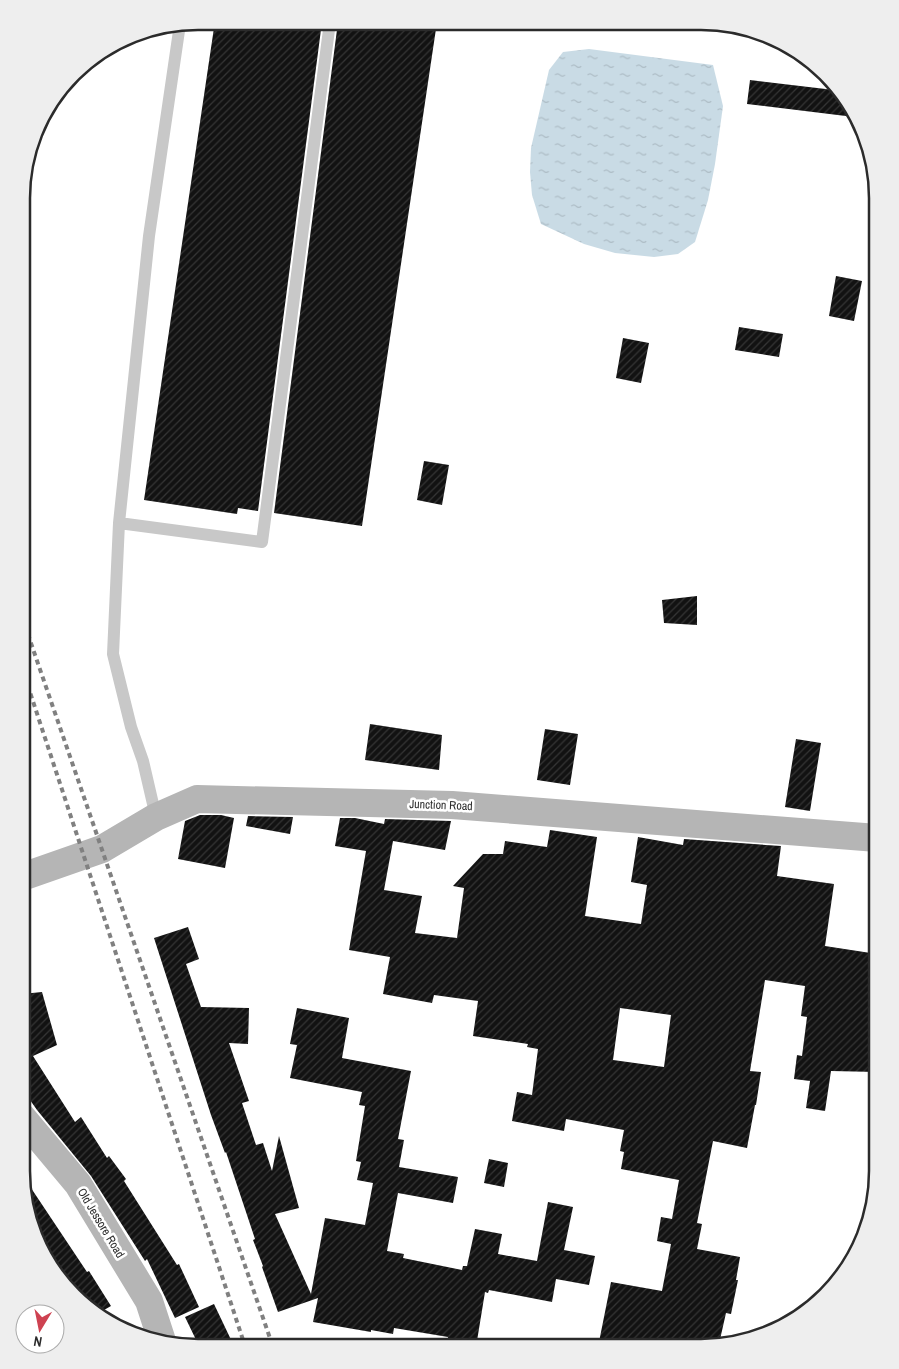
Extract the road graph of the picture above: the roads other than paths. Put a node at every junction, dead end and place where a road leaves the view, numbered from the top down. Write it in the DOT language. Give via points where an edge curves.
graph roads {
  1 [pos="329,30"];
  2 [pos="179,31"];
  3 [pos="119,523"];
  4 [pos="156,817"];
  5 [pos="869,837"];
  6 [pos="30,874"];
  7 [pos="30,1127"];
  8 [pos="160,1334"];
  1 -- 3 [label="lane" via="262,542"];
  2 -- 3 [label="lane" via="149,236"];
  3 -- 4 [label="lane" via="113,654"];
  4 -- 5 [label="main road, Junction Road" via="197,799 452,804"];
  4 -- 6 [label="main road, Junction Road" via="102,849"];
  7 -- 8 [label="main road, Old Jessore Road" via="78,1184 149,1301"];
}
